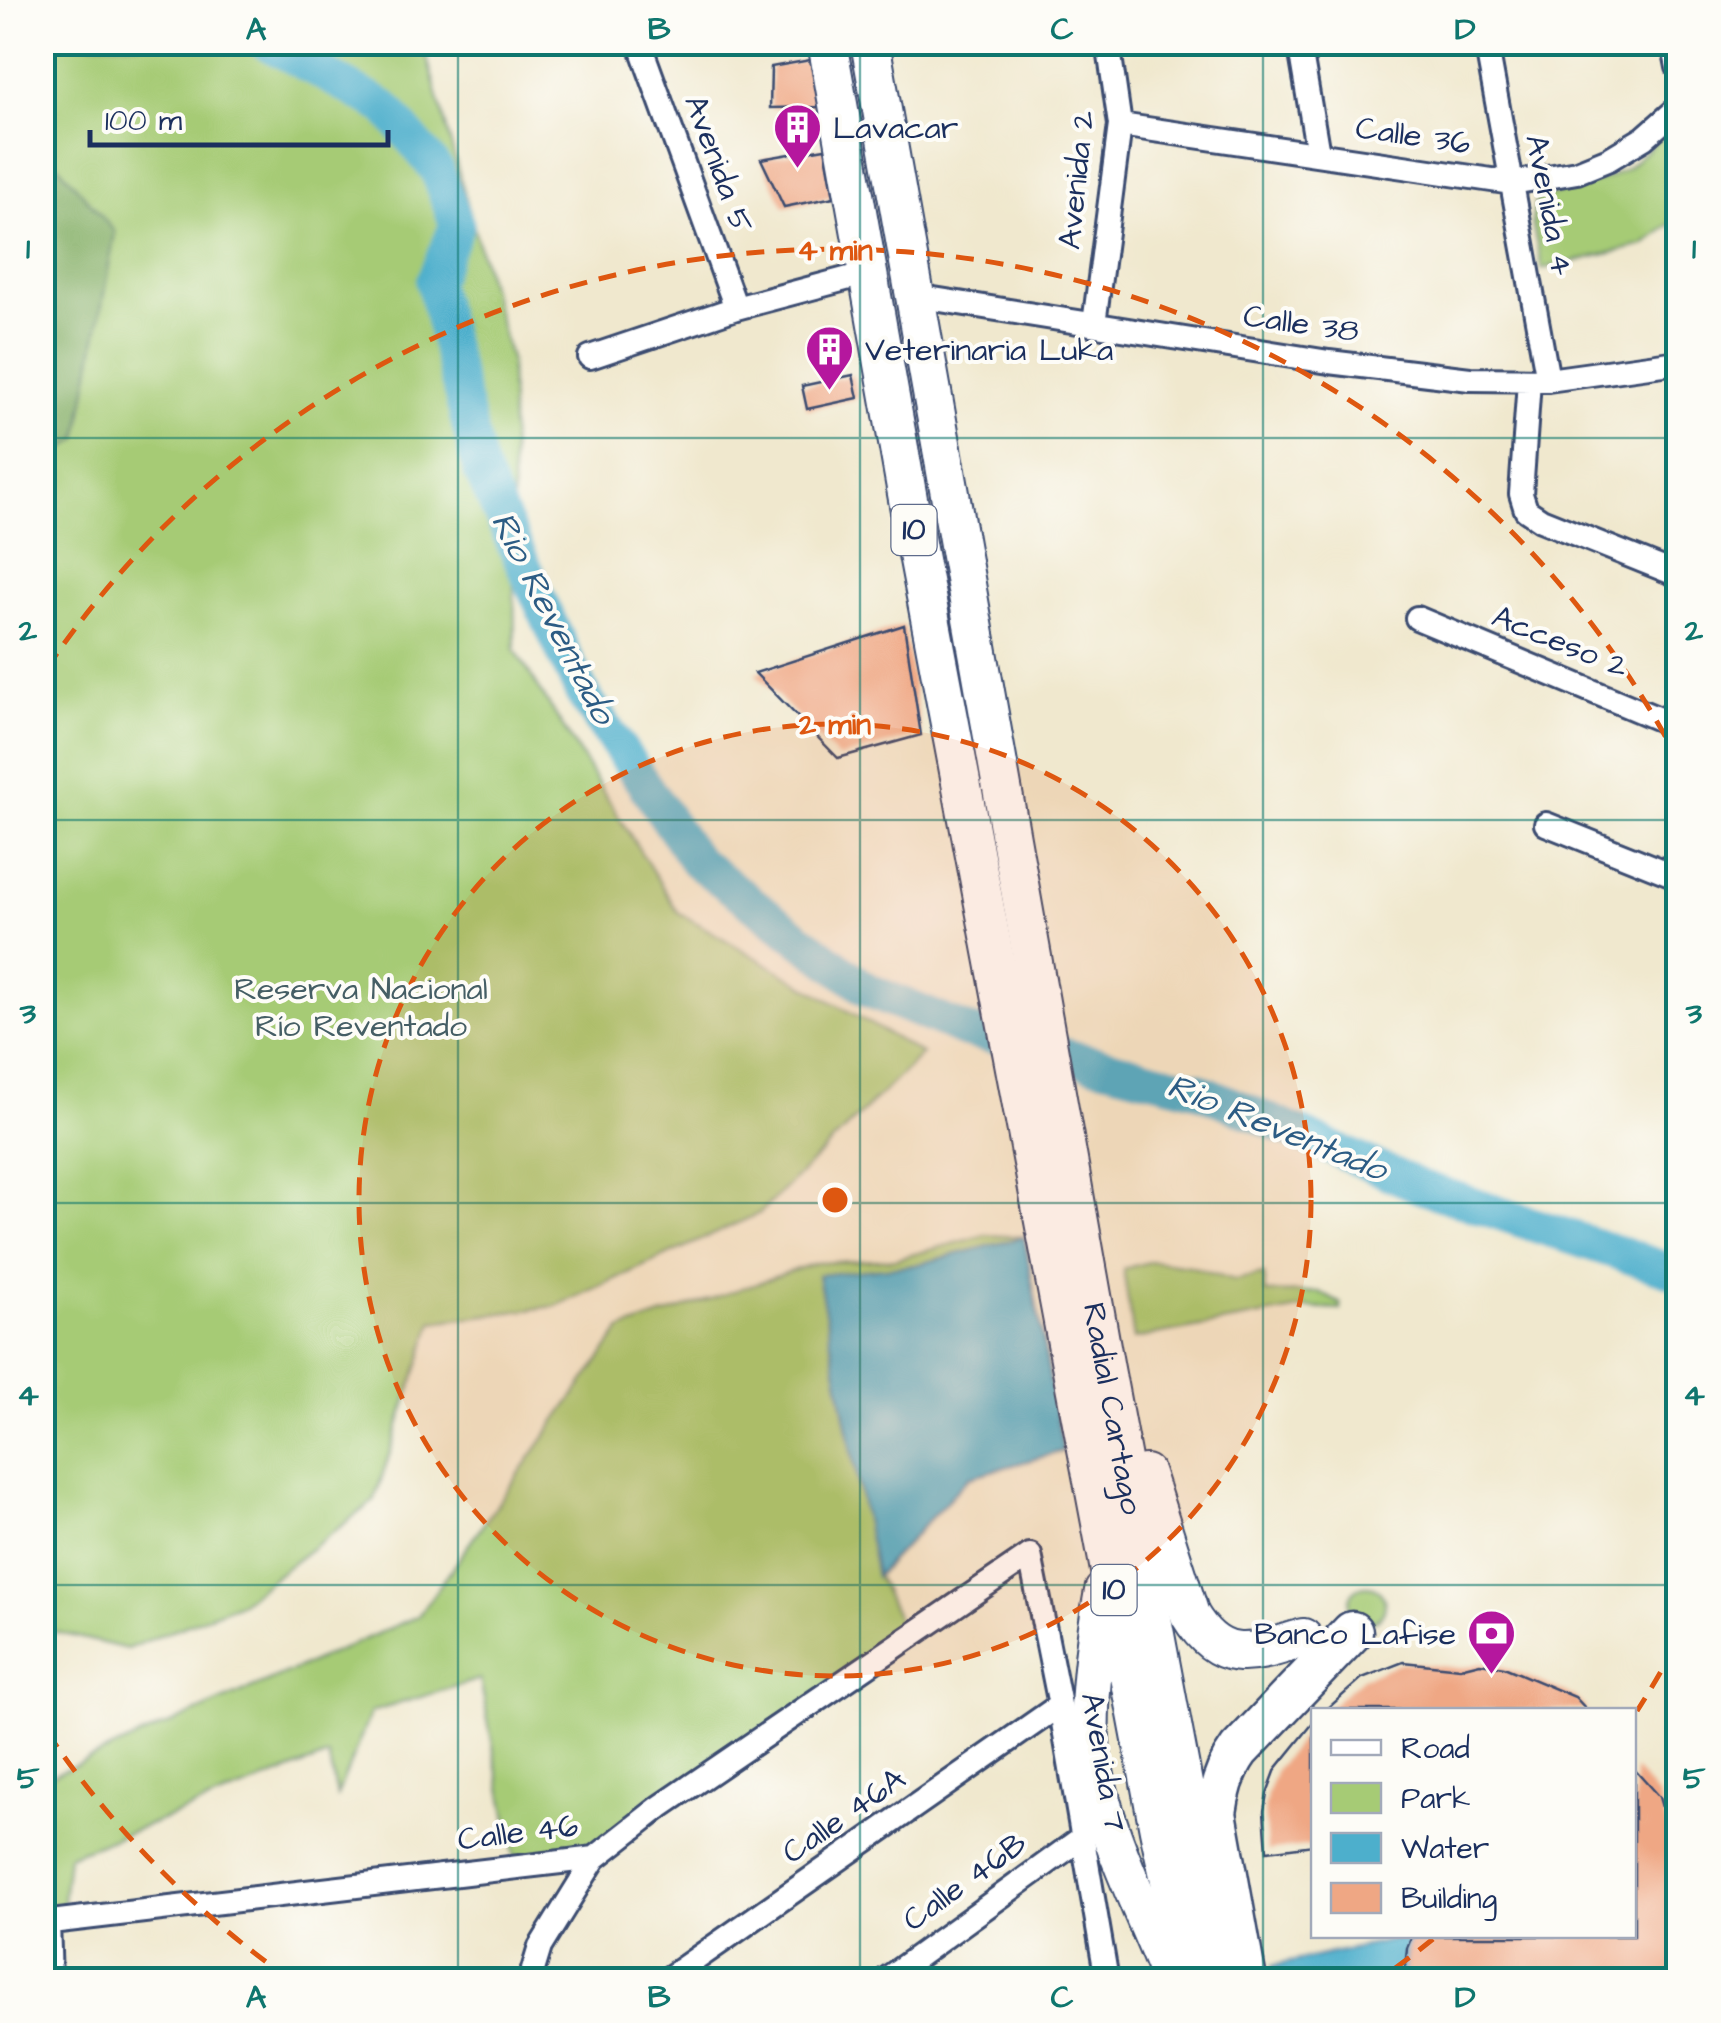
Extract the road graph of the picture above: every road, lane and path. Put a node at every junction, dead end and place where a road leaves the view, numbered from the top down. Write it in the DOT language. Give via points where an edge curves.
graph roads {
  1 [pos="639,42"];
  2 [pos="827,42"];
  3 [pos="870,42"];
  4 [pos="1108,42"];
  5 [pos="1299,42"];
  6 [pos="1486,42"];
  7 [pos="1674,42"];
  8 [pos="1678,67"];
  9 [pos="1678,108"];
  10 [pos="1120,125"];
  11 [pos="1318,154"];
  12 [pos="1512,183"];
  13 [pos="868,273"];
  14 [pos="915,296"];
  15 [pos="736,308"];
  16 [pos="1094,324"];
  17 [pos="590,357"];
  18 [pos="1678,362"];
  19 [pos="1539,380"];
  20 [pos="914,533"];
  21 [pos="1678,575"];
  22 [pos="1417,618"];
  23 [pos="982,669"];
  24 [pos="1678,726"];
  25 [pos="1546,824"];
  26 [pos="1678,878"];
  27 [pos="1025,1013"];
  28 [pos="1058,1195"];
  29 [pos="1106,1369"];
  30 [pos="1149,1483"];
  31 [pos="1030,1555"];
  32 [pos="1110,1564"];
  33 [pos="1352,1632"];
  34 [pos="1303,1638"];
  35 [pos="1060,1706"];
  36 [pos="1216,1813"];
  37 [pos="1083,1837"];
  38 [pos="595,1858"];
  39 [pos="45,1923"];
  40 [pos="50,1980"];
  41 [pos="530,1980"];
  42 [pos="666,1980"];
  43 [pos="884,1980"];
  44 [pos="1107,1980"];
  45 [pos="1168,1980"];
  46 [pos="1192,1980"];
  47 [pos="1220,1980"];
  48 [pos="1246,1980"];
  1 -- 15 [label="street, Avenida 5"];
  2 -- 13 [label="main road, 10"];
  3 -- 14 [label="main road, 10"];
  4 -- 10 [label="street, Avenida 2"];
  5 -- 11 [label="street"];
  6 -- 12 [label="street, Avenida 4"];
  7 -- 8 [label="street"];
  9 -- 12 [label="street, Calle 36" via="1609,159"];
  10 -- 11 [label="street, Calle 36"];
  10 -- 16 [label="street, Avenida 2"];
  11 -- 12 [label="street, Calle 36"];
  12 -- 19 [label="street, Avenida 4"];
  13 -- 15 [label="street"];
  13 -- 20 [label="main road, 10"];
  14 -- 16 [label="street, Calle 38"];
  14 -- 23 [label="main road, 10"];
  15 -- 17 [label="street"];
  16 -- 19 [label="street, Calle 38" via="1329,362"];
  18 -- 19 [label="street, Calle 38"];
  19 -- 21 [label="street, Avenida 4" via="1520,494 1526,510"];
  20 -- 23 [label="main road" via="938,552 963,655 972,668"];
  20 -- 27 [label="main road, 10"];
  22 -- 24 [label="street, Acceso 2"];
  23 -- 27 [label="main road, 10"];
  25 -- 26 [label="street"];
  27 -- 28 [label="main road, Radial Cartago / 10"];
  28 -- 29 [label="main road, Radial Cartago / 10"];
  28 -- 32 [label="main road, Radial Cartago / 10"];
  29 -- 30 [label="main road"];
  29 -- 47 [label="main road, Radial Cartago / 10"];
  30 -- 34 [label="main road" via="1200,1632 1236,1654"];
  30 -- 36 [label="main road"];
  31 -- 35 [label="street, Avenida 7"];
  31 -- 38 [label="street, Calle 46"];
  32 -- 45 [label="main road" via="1098,1622 1091,1750"];
  32 -- 46 [label="main road, Radial Cartago / 10"];
  33 -- 36 [label="highway" via="1239,1750"];
  35 -- 37 [label="street, Avenida 7"];
  35 -- 42 [label="street, Calle 46A"];
  36 -- 48 [label="highway"];
  37 -- 43 [label="street, Calle 46B"];
  37 -- 44 [label="street, Avenida 7"];
  38 -- 39 [label="street, Calle 46"];
  38 -- 41 [label="street" via="540,1948"];
  39 -- 40 [label="street"];
}
